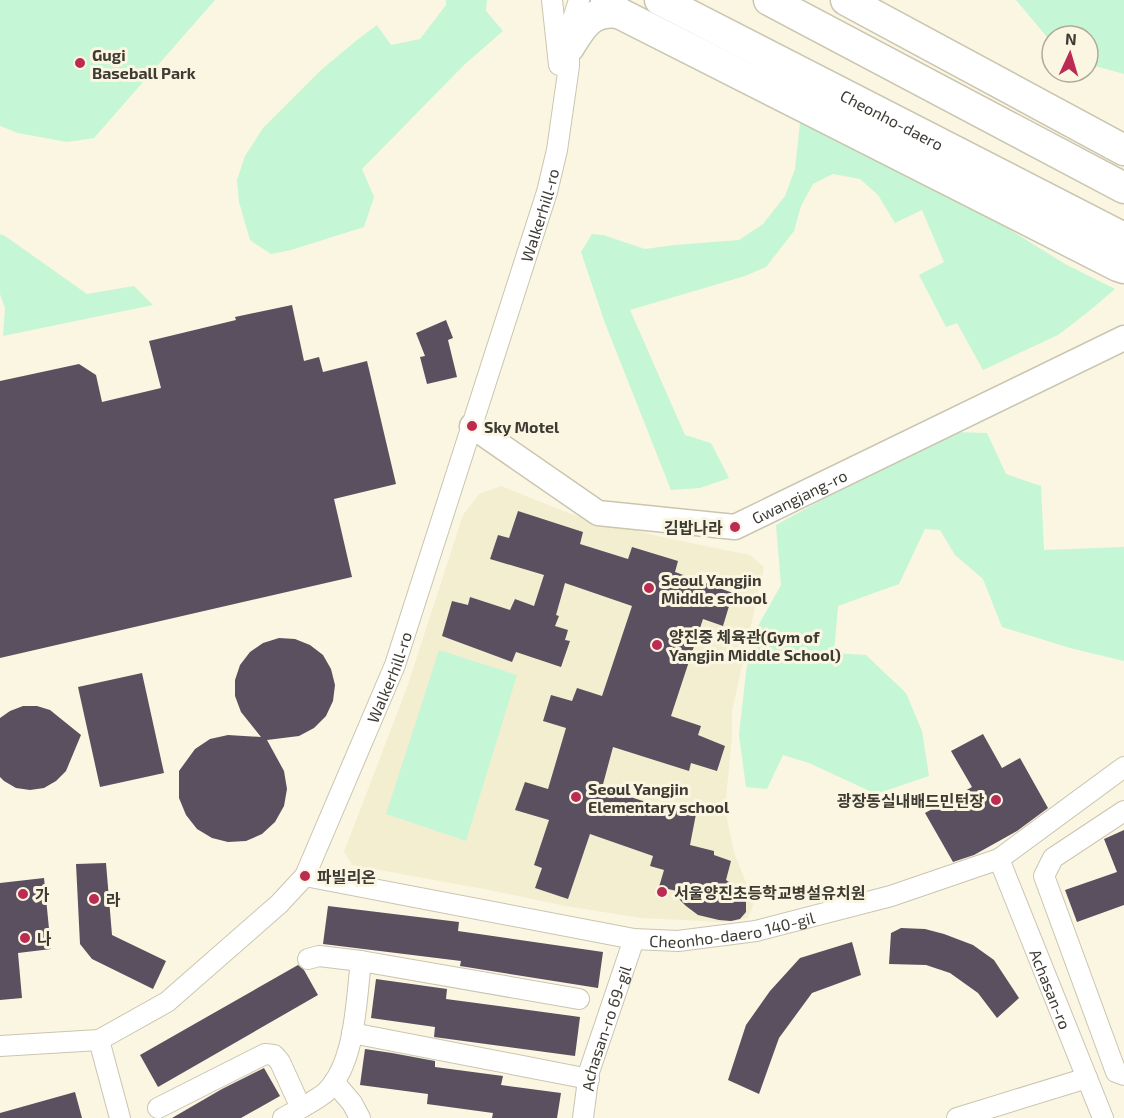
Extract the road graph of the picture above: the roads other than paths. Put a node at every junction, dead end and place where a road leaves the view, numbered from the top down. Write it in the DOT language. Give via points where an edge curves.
graph roads {
  1 [pos="552,0"];
  2 [pos="579,0"];
  3 [pos="660,0"];
  4 [pos="769,0"];
  5 [pos="846,0"];
  6 [pos="612,7"];
  7 [pos="569,47"];
  8 [pos="561,122"];
  9 [pos="1124,150"];
  10 [pos="1124,188"];
  11 [pos="1124,238"];
  12 [pos="1124,268"];
  13 [pos="1124,338"];
  14 [pos="472,426"];
  15 [pos="1124,767"];
  16 [pos="1124,811"];
  17 [pos="999,859"];
  18 [pos="305,876"];
  19 [pos="633,939"];
  20 [pos="308,959"];
  21 [pos="361,961"];
  22 [pos="579,999"];
  23 [pos="352,1033"];
  24 [pos="99,1040"];
  25 [pos="0,1046"];
  26 [pos="1124,1075"];
  27 [pos="1087,1078"];
  28 [pos="589,1079"];
  29 [pos="334,1082"];
  30 [pos="158,1108"];
  31 [pos="300,1108"];
  32 [pos="120,1118"];
  33 [pos="283,1118"];
  34 [pos="360,1118"];
  35 [pos="583,1118"];
  36 [pos="957,1118"];
  37 [pos="1103,1118"];
  1 -- 8 [label="street, Walkerhill-ro"];
  2 -- 7 [label="street, Walkerhill-ro"];
  3 -- 11 [label="main road, Cheonho-daero"];
  4 -- 10 [label="main road"];
  5 -- 9 [label="main road"];
  6 -- 7 [label="main road" via="583,24"];
  6 -- 12 [label="main road"];
  7 -- 8 [label="street, Walkerhill-ro"];
  8 -- 14 [label="street, Walkerhill-ro" via="547,192"];
  13 -- 14 [label="street, Gwangjang-ro" via="735,527 598,513"];
  14 -- 18 [label="street, Walkerhill-ro" via="395,665"];
  15 -- 17 [label="street, Cheonho-daero 140-gil"];
  16 -- 26 [label="street" via="1053,858 1044,876 1116,1072"];
  17 -- 19 [label="street, Cheonho-daero 140-gil" via="891,896 756,931 678,941"];
  17 -- 27 [label="street, Achasan-ro"];
  18 -- 19 [label="street, Cheonho-daero 140-gil"];
  18 -- 24 [label="street, Walkerhill-ro" via="279,904 167,1002"];
  19 -- 28 [label="street, Achasan-ro 69-gil"];
  20 -- 21 [label="street" via="320,956"];
  21 -- 22 [label="street"];
  21 -- 23 [label="street"];
  23 -- 28 [label="street"];
  23 -- 29 [label="street" via="343,1070"];
  24 -- 25 [label="street, Walkerhill-ro"];
  24 -- 32 [label="street"];
  27 -- 36 [label="street"];
  27 -- 37 [label="street, Achasan-ro"];
  28 -- 35 [label="street, Achasan-ro 69-gil"];
  29 -- 31 [label="street" via="327,1092"];
  29 -- 34 [label="street"];
  30 -- 31 [label="street" via="265,1054 274,1055 280,1062"];
  31 -- 33 [label="street"];
}
